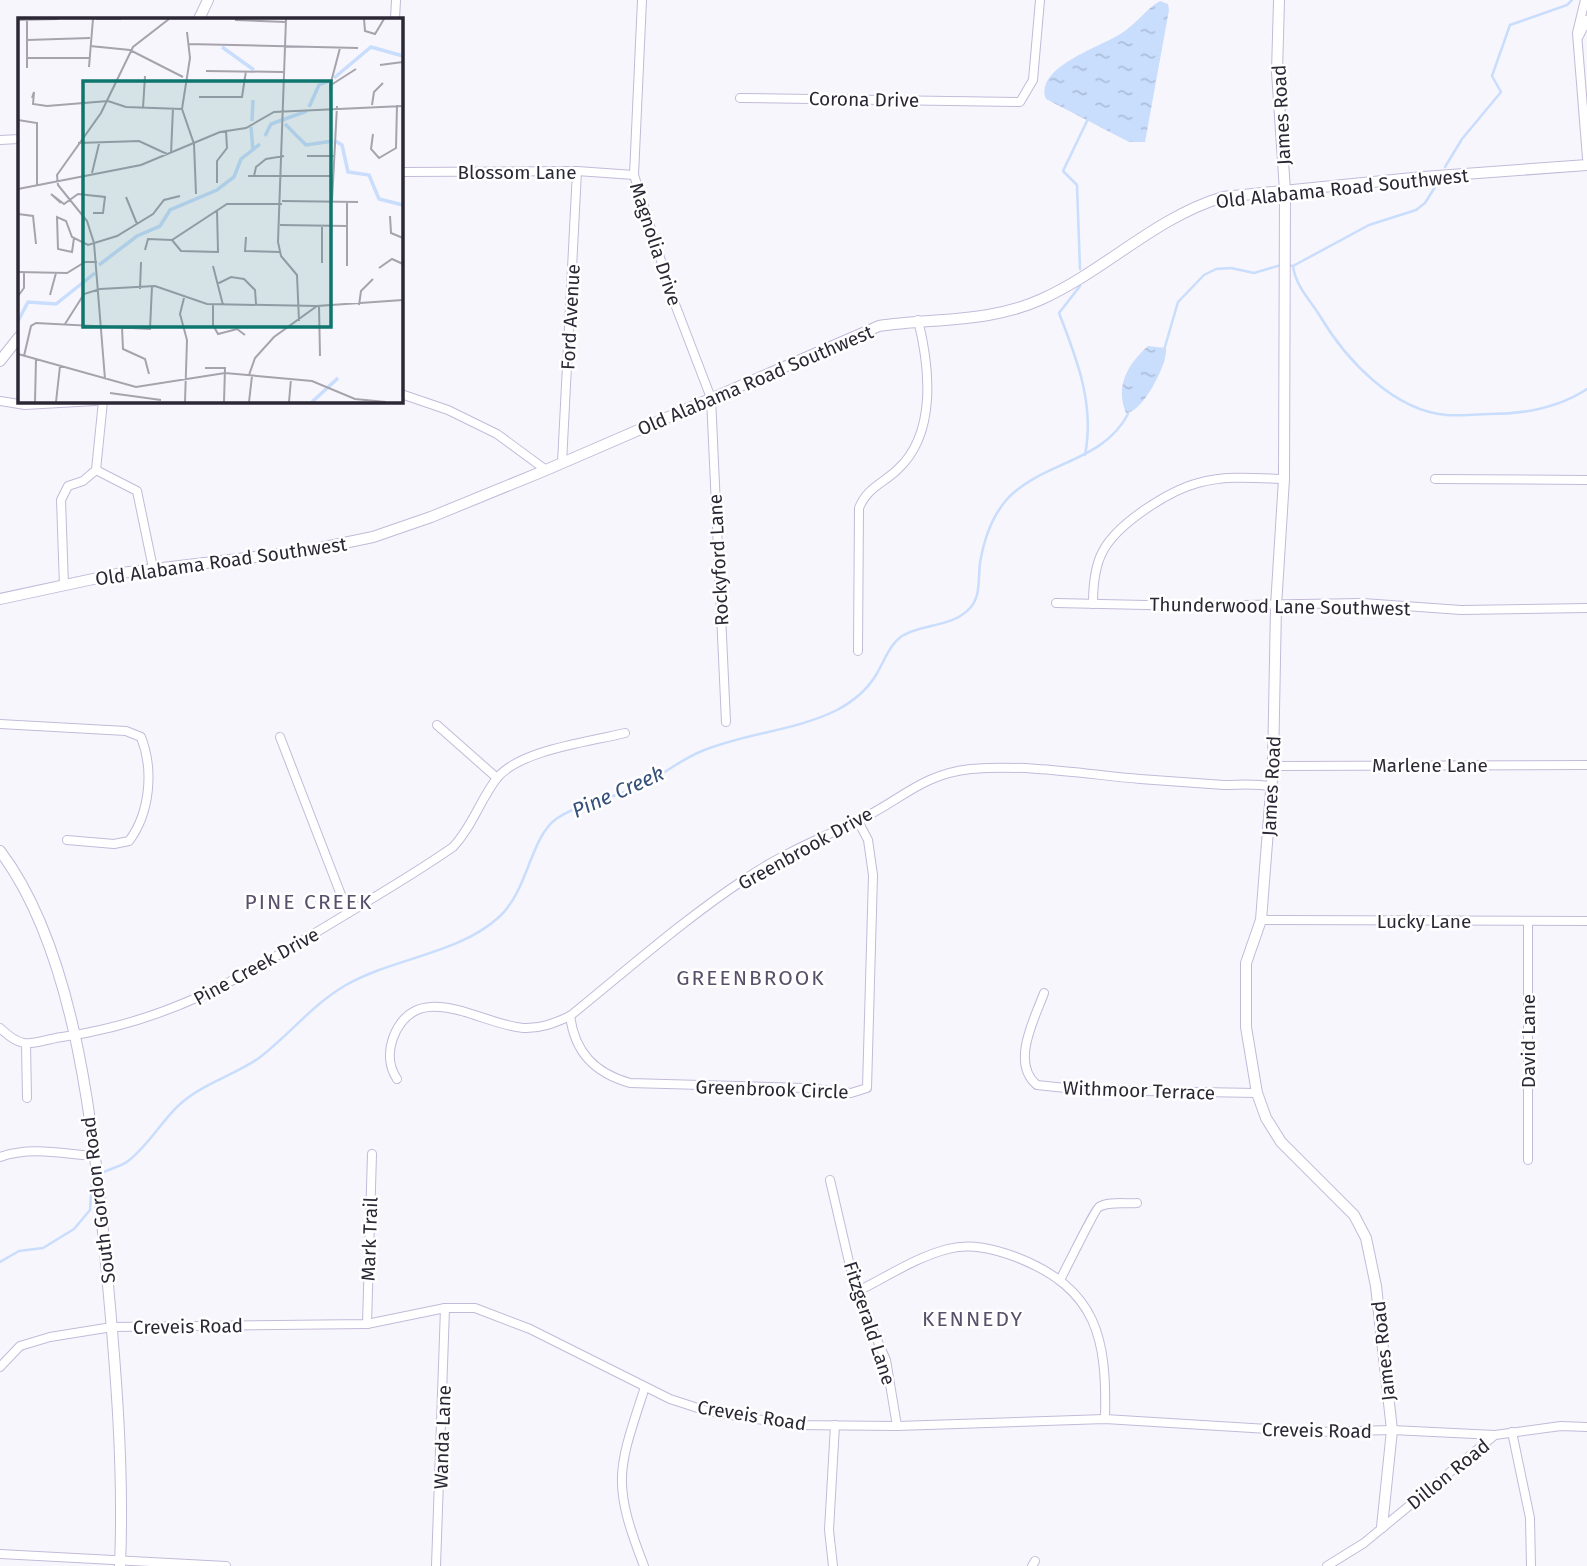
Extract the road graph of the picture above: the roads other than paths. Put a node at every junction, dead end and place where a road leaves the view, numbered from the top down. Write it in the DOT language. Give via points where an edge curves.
graph roads {
  1 [pos="208,0"];
  2 [pos="397,0"];
  3 [pos="642,0"];
  4 [pos="1040,0"];
  5 [pos="1279,0"];
  6 [pos="1585,0"];
  7 [pos="199,18"];
  8 [pos="395,18"];
  9 [pos="1587,20"];
  10 [pos="1578,40"];
  11 [pos="740,98"];
  12 [pos="18,138"];
  13 [pos="0,140"];
  14 [pos="1587,158"];
  15 [pos="1587,165"];
  16 [pos="402,172"];
  17 [pos="577,172"];
  18 [pos="634,176"];
  19 [pos="1285,191"];
  20 [pos="918,320"];
  21 [pos="18,338"];
  22 [pos="0,361"];
  23 [pos="402,394"];
  24 [pos="711,398"];
  25 [pos="0,401"];
  26 [pos="78,402"];
  27 [pos="103,402"];
  28 [pos="562,463"];
  29 [pos="96,470"];
  30 [pos="546,470"];
  31 [pos="1283,480"];
  32 [pos="1435,480"];
  33 [pos="1587,480"];
  34 [pos="153,568"];
  35 [pos="64,586"];
  36 [pos="0,599"];
  37 [pos="1056,603"];
  38 [pos="1093,604"];
  39 [pos="1276,606"];
  40 [pos="1587,608"];
  41 [pos="858,651"];
  42 [pos="726,722"];
  43 [pos="0,723"];
  44 [pos="437,725"];
  45 [pos="625,733"];
  46 [pos="280,737"];
  47 [pos="1587,765"];
  48 [pos="1273,766"];
  49 [pos="497,778"];
  50 [pos="1272,787"];
  51 [pos="858,821"];
  52 [pos="67,840"];
  53 [pos="0,851"];
  54 [pos="348,913"];
  55 [pos="1261,920"];
  56 [pos="1528,921"];
  57 [pos="1587,921"];
  58 [pos="1044,993"];
  59 [pos="570,1016"];
  60 [pos="0,1028"];
  61 [pos="73,1035"];
  62 [pos="26,1044"];
  63 [pos="397,1079"];
  64 [pos="1257,1093"];
  65 [pos="27,1098"];
  66 [pos="372,1154"];
  67 [pos="95,1156"];
  68 [pos="0,1157"];
  69 [pos="1528,1160"];
  70 [pos="830,1181"];
  71 [pos="1137,1203"];
  72 [pos="1060,1280"];
  73 [pos="856,1292"];
  74 [pos="445,1308"];
  75 [pos="367,1324"];
  76 [pos="112,1327"];
  77 [pos="0,1367"];
  78 [pos="645,1387"];
  79 [pos="1105,1419"];
  80 [pos="835,1425"];
  81 [pos="897,1426"];
  82 [pos="1587,1427"];
  83 [pos="1392,1430"];
  84 [pos="1511,1433"];
  85 [pos="1495,1436"];
  86 [pos="1382,1527"];
  87 [pos="0,1554"];
  88 [pos="120,1563"];
  89 [pos="226,1566"];
  90 [pos="436,1566"];
  91 [pos="644,1566"];
  92 [pos="833,1566"];
  93 [pos="1327,1566"];
  94 [pos="1531,1566"];
  1 -- 7 [label="street"];
  2 -- 8 [label="street"];
  3 -- 18 [label="street, Magnolia Drive"];
  4 -- 11 [label="street, Corona Drive" via="1036,66 1020,102"];
  5 -- 19 [label="street, James Road" via="1277,72"];
  6 -- 10 [label="street"];
  9 -- 10 [label="street"];
  10 -- 14 [label="street"];
  12 -- 13 [label="street"];
  15 -- 19 [label="street, Old Alabama Road Southwest"];
  16 -- 17 [label="street, Blossom Lane"];
  17 -- 18 [label="street, Blossom Lane"];
  17 -- 28 [label="street, Ford Avenue"];
  18 -- 24 [label="street, Magnolia Drive"];
  19 -- 20 [label="street, Old Alabama Road Southwest" via="1223,197 1192,207 1160,223 1088,273 1011,311 960,320"];
  19 -- 31 [label="street, James Road"];
  20 -- 24 [label="street, Old Alabama Road Southwest" via="879,326"];
  20 -- 41 [label="street" via="926,381 923,428 909,457 871,488 859,508"];
  21 -- 22 [label="street"];
  23 -- 30 [label="street" via="498,434"];
  24 -- 28 [label="street, Old Alabama Road Southwest"];
  24 -- 42 [label="street, Rockyford Lane"];
  25 -- 26 [label="street" via="25,405"];
  27 -- 29 [label="street"];
  28 -- 30 [label="street, Old Alabama Road Southwest"];
  29 -- 34 [label="street" via="137,491"];
  29 -- 35 [label="street" via="68,486 61,500"];
  30 -- 34 [label="street, Old Alabama Road Southwest" via="431,517 339,546"];
  31 -- 38 [label="street" via="1240,477 1197,483 1160,501 1122,529 1101,553"];
  31 -- 39 [label="street, James Road"];
  32 -- 33 [label="street"];
  34 -- 35 [label="street, Old Alabama Road Southwest"];
  35 -- 36 [label="street, Old Alabama Road Southwest"];
  37 -- 38 [label="street, Thunderwood Lane Southwest"];
  38 -- 39 [label="street, Thunderwood Lane Southwest"];
  39 -- 40 [label="street, Thunderwood Lane Southwest" via="1363,603 1461,610"];
  39 -- 48 [label="street, James Road"];
  43 -- 52 [label="street" via="126,731 141,737 148,796 130,841"];
  44 -- 49 [label="street"];
  45 -- 49 [label="street, Pine Creek Drive" via="523,759"];
  46 -- 54 [label="street"];
  47 -- 48 [label="street, Marlene Lane"];
  48 -- 50 [label="street, James Road"];
  49 -- 54 [label="street, Pine Creek Drive" via="467,832 453,847"];
  50 -- 51 [label="street, Greenbrook Drive" via="1063,770 970,769 905,790"];
  50 -- 55 [label="street, James Road"];
  51 -- 59 [label="street, Greenbrook Drive" via="746,878"];
  51 -- 59 [label="street, Greenbrook Circle" via="868,840 873,874 867,1088 851,1093 630,1083 599,1070 583,1056"];
  53 -- 61 [label="street, South Gordon Road" via="44,928"];
  54 -- 61 [label="street, Pine Creek Drive" via="250,973 179,1008"];
  55 -- 56 [label="street, Lucky Lane"];
  55 -- 64 [label="street, James Road" via="1245,975 1246,1027"];
  56 -- 57 [label="street, Lucky Lane"];
  56 -- 69 [label="street, David Lane"];
  58 -- 64 [label="street, Withmoor Terrace" via="1029,1030 1026,1055 1028,1073 1037,1085"];
  59 -- 63 [label="street, Greenbrook Drive" via="522,1028 452,1008 419,1010 403,1021 393,1037 391,1070"];
  60 -- 62 [label="street"];
  61 -- 62 [label="street, Pine Creek Drive"];
  61 -- 67 [label="street, South Gordon Road"];
  62 -- 65 [label="street"];
  64 -- 83 [label="street, James Road" via="1281,1142 1354,1215 1366,1238"];
  66 -- 75 [label="street, Mark Trail"];
  67 -- 68 [label="street" via="36,1151"];
  67 -- 76 [label="street, South Gordon Road"];
  70 -- 73 [label="street, Fitzgerald Lane"];
  71 -- 72 [label="street" via="1095,1209"];
  72 -- 73 [label="street" via="997,1250 968,1246 947,1249"];
  72 -- 79 [label="street" via="1078,1296 1099,1331 1106,1376"];
  73 -- 81 [label="street, Fitzgerald Lane" via="886,1360"];
  74 -- 75 [label="street, Creveis Road"];
  74 -- 78 [label="street, Creveis Road" via="475,1308 499,1316"];
  74 -- 90 [label="street, Wanda Lane"];
  75 -- 76 [label="street, Creveis Road"];
  76 -- 77 [label="street, Creveis Road" via="20,1346"];
  76 -- 88 [label="street, South Gordon Road" via="122,1480"];
  78 -- 80 [label="street, Creveis Road" via="707,1411 793,1425"];
  78 -- 91 [label="street" via="624,1448 620,1476 623,1504"];
  79 -- 81 [label="street, Creveis Road"];
  79 -- 83 [label="street, Creveis Road" via="1315,1433"];
  80 -- 81 [label="street, Creveis Road"];
  80 -- 92 [label="street" via="830,1530"];
  82 -- 84 [label="street, Dillon Road"];
  83 -- 85 [label="street, Creveis Road"];
  83 -- 86 [label="street, James Road"];
  84 -- 85 [label="street, Dillon Road"];
  84 -- 94 [label="street" via="1530,1518"];
  85 -- 86 [label="street, Dillon Road"];
  86 -- 93 [label="street, Dillon Road"];
  87 -- 88 [label="street"];
  88 -- 89 [label="street"];
}
